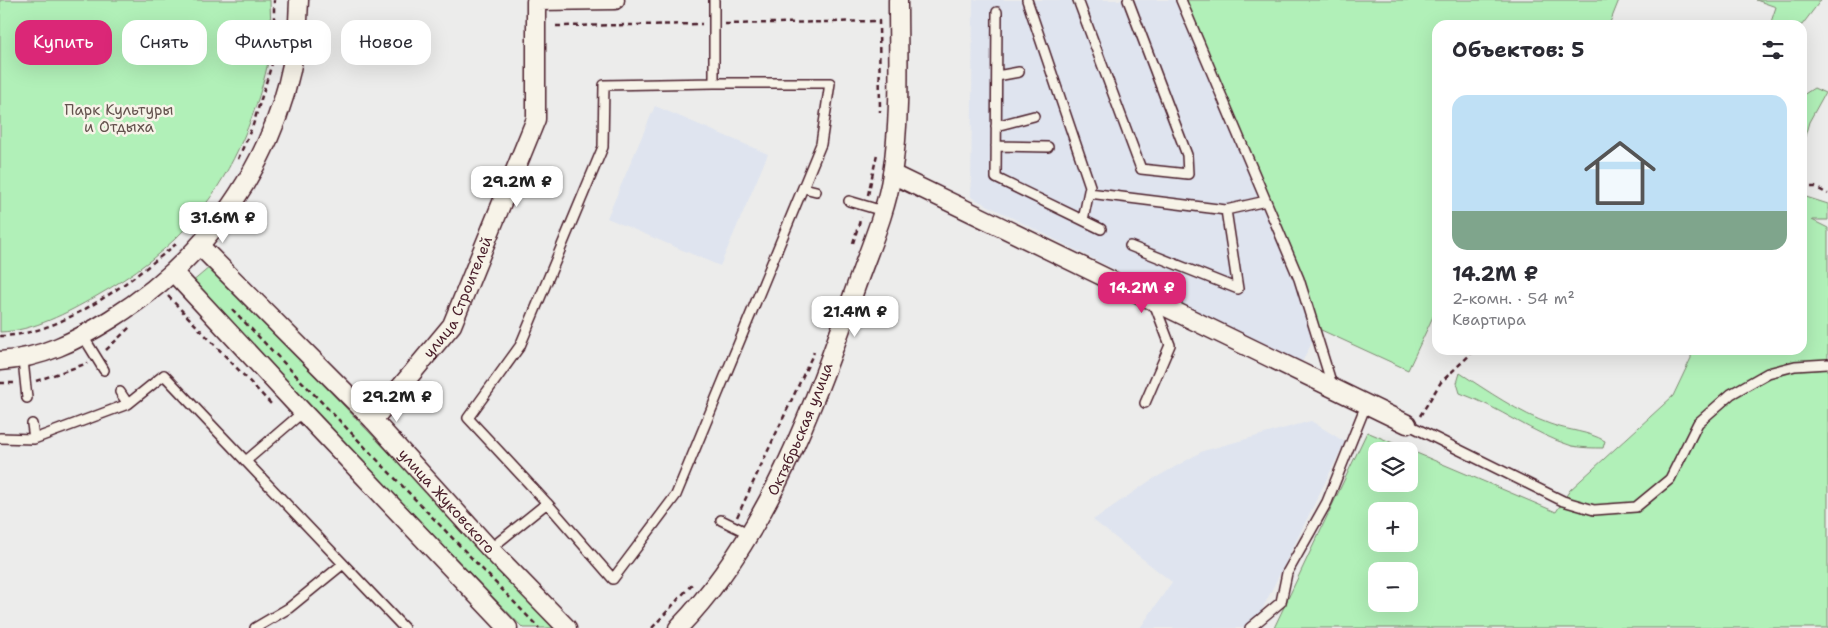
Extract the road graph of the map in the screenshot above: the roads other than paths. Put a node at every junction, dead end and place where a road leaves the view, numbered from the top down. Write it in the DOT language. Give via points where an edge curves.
graph roads {
  1 [pos="299,0"];
  2 [pos="615,0"];
  3 [pos="714,0"];
  4 [pos="898,0"];
  5 [pos="1026,0"];
  6 [pos="1078,0"];
  7 [pos="1128,0"];
  8 [pos="1181,0"];
  9 [pos="997,12"];
  10 [pos="1019,72"];
  11 [pos="997,76"];
  12 [pos="714,83"];
  13 [pos="1034,116"];
  14 [pos="996,126"];
  15 [pos="996,146"];
  16 [pos="1048,147"];
  17 [pos="892,174"];
  18 [pos="804,188"];
  19 [pos="816,191"];
  20 [pos="1089,193"];
  21 [pos="849,201"];
  22 [pos="1266,201"];
  23 [pos="883,210"];
  24 [pos="1226,210"];
  25 [pos="1083,220"];
  26 [pos="1101,229"];
  27 [pos="200,246"];
  28 [pos="1130,246"];
  29 [pos="174,273"];
  30 [pos="1153,300"];
  31 [pos="83,336"];
  32 [pos="23,360"];
  33 [pos="0,362"];
  34 [pos="1828,364"];
  35 [pos="104,370"];
  36 [pos="1333,388"];
  37 [pos="120,392"];
  38 [pos="28,398"];
  39 [pos="1145,403"];
  40 [pos="128,404"];
  41 [pos="1366,405"];
  42 [pos="296,418"];
  43 [pos="373,420"];
  44 [pos="32,424"];
  45 [pos="1411,426"];
  46 [pos="0,438"];
  47 [pos="34,439"];
  48 [pos="247,460"];
  49 [pos="547,503"];
  50 [pos="722,520"];
  51 [pos="750,534"];
  52 [pos="490,549"];
  53 [pos="343,564"];
  54 [pos="255,628"];
  55 [pos="404,628"];
  56 [pos="508,628"];
  57 [pos="567,628"];
  58 [pos="678,628"];
  59 [pos="1250,628"];
  1 -- 27 [label="street" via="294,60 262,155 232,206"];
  2 -- 43 [label="street, улица Строителей" via="536,1 536,119 452,325"];
  3 -- 12 [label="lane"];
  4 -- 17 [label="street, Октябрьская улица" via="898,89"];
  5 -- 20 [label="lane" via="1090,186"];
  6 -- 7 [label="lane" via="1141,169 1188,174 1187,155"];
  8 -- 22 [label="lane"];
  9 -- 11 [label="lane"];
  10 -- 11 [label="lane"];
  11 -- 14 [label="lane"];
  12 -- 18 [label="lane" via="830,83 821,144"];
  12 -- 49 [label="lane" via="604,85 603,147 520,346 468,418"];
  13 -- 14 [label="lane"];
  14 -- 15 [label="lane"];
  15 -- 16 [label="lane"];
  15 -- 25 [label="lane" via="996,178"];
  17 -- 23 [label="street, Октябрьская улица"];
  17 -- 30 [label="street"];
  18 -- 19 [label="lane"];
  18 -- 49 [label="lane" via="680,497 613,579"];
  20 -- 24 [label="lane"];
  20 -- 25 [label="lane"];
  21 -- 23 [label="lane"];
  22 -- 24 [label="lane"];
  22 -- 36 [label="lane" via="1299,280"];
  23 -- 51 [label="street, Октябрьская улица" via="828,367 790,455"];
  24 -- 28 [label="lane" via="1238,289"];
  25 -- 26 [label="lane"];
  27 -- 29 [label="street"];
  27 -- 43 [label="street, улица Жуковского"];
  29 -- 31 [label="street" via="129,308"];
  29 -- 42 [label="street"];
  30 -- 36 [label="street"];
  30 -- 39 [label="lane" via="1170,345"];
  31 -- 32 [label="street" via="56,350"];
  31 -- 35 [label="lane"];
  32 -- 33 [label="street"];
  32 -- 38 [label="lane"];
  34 -- 45 [label="lane" via="1795,366 1768,373 1731,394 1698,423 1670,479 1636,507 1594,510 1563,501"];
  36 -- 41 [label="street"];
  37 -- 40 [label="lane"];
  40 -- 47 [label="lane"];
  40 -- 48 [label="lane" via="164,375"];
  41 -- 45 [label="street"];
  41 -- 59 [label="lane" via="1326,502 1287,573 1281,602"];
  42 -- 48 [label="lane"];
  42 -- 56 [label="street"];
  43 -- 52 [label="street, улица Жуковского"];
  44 -- 47 [label="lane"];
  46 -- 47 [label="lane"];
  48 -- 53 [label="lane"];
  49 -- 52 [label="lane"];
  50 -- 51 [label="lane"];
  51 -- 58 [label="street, Октябрьская улица" via="736,558"];
  52 -- 57 [label="street, улица Жуковского"];
  53 -- 54 [label="lane" via="289,608"];
  53 -- 55 [label="lane"];
}
